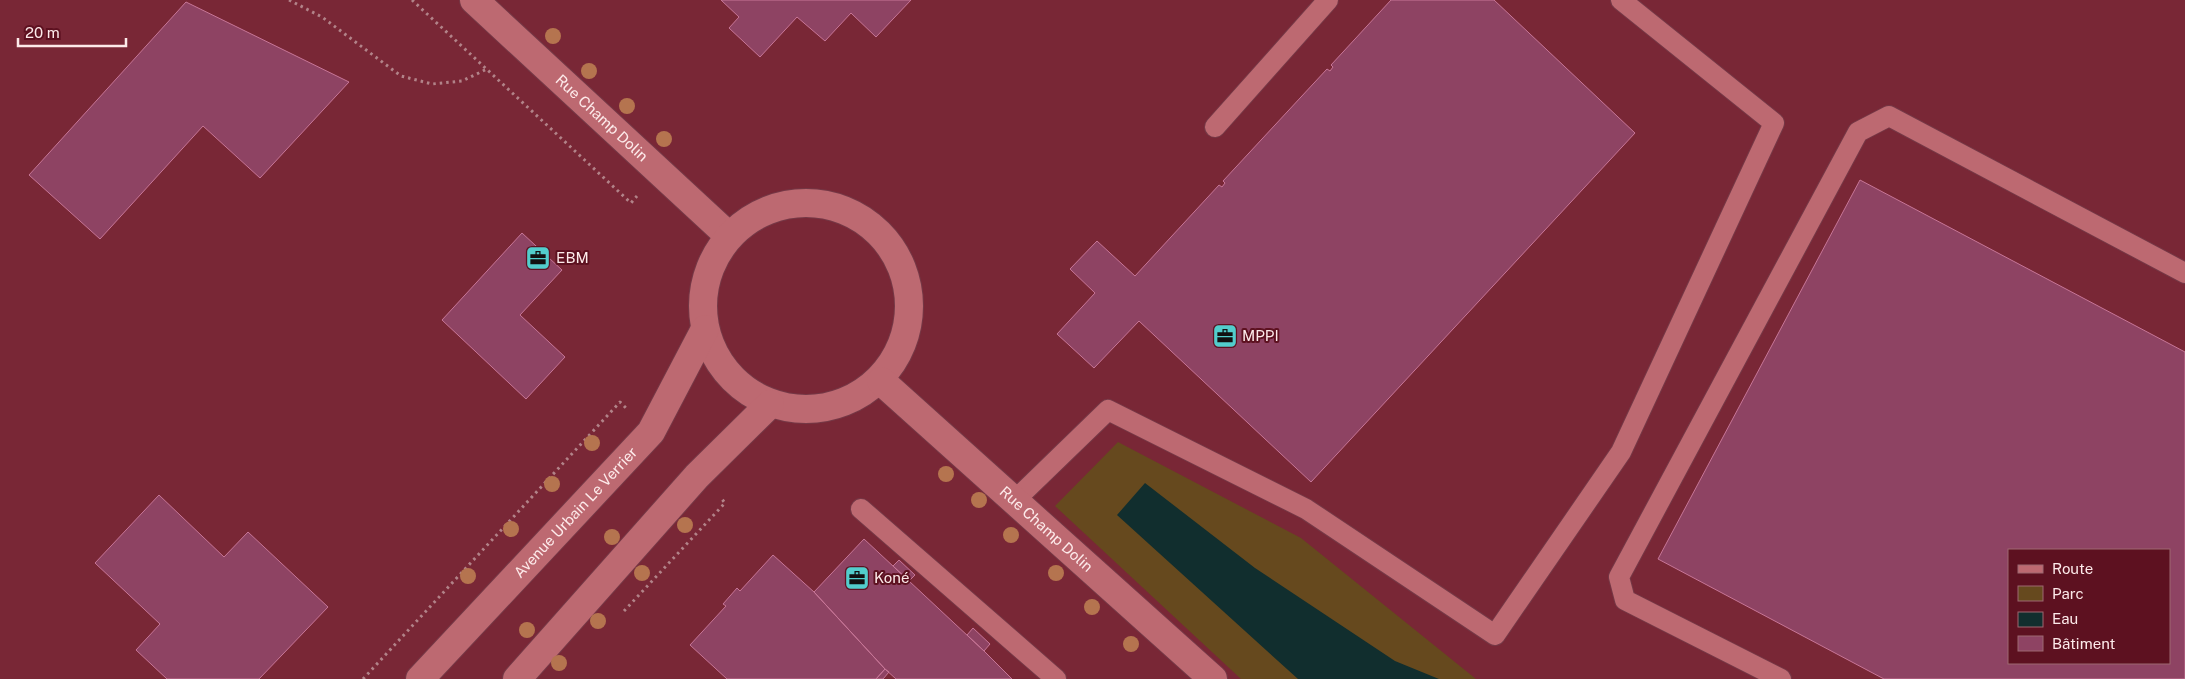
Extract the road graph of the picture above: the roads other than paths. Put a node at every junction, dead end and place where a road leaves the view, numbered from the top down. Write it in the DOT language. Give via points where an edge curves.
graph roads {
  1 [pos="474,0"];
  2 [pos="1328,0"];
  3 [pos="1622,0"];
  4 [pos="1215,127"];
  5 [pos="729,236"];
  6 [pos="2185,274"];
  7 [pos="705,329"];
  8 [pos="881,381"];
  9 [pos="770,404"];
  10 [pos="1014,501"];
  11 [pos="861,509"];
  12 [pos="524,677"];
  13 [pos="420,679"];
  14 [pos="1056,679"];
  15 [pos="1213,679"];
  16 [pos="1781,679"];
  1 -- 5 [label="street, Rue Champ Dolin"];
  2 -- 4 [label="lane"];
  3 -- 10 [label="lane" via="1774,123 1621,452 1495,635 1306,509 1108,410"];
  5 -- 7 [label="street" via="711,264 703,296"];
  5 -- 8 [label="street" via="756,215 771,209 787,204 820,202 853,213 880,232 900,260 909,292 908,326 897,358"];
  6 -- 16 [label="lane" via="1889,116 1858,132 1619,577 1625,600"];
  7 -- 9 [label="street" via="718,361 740,386"];
  7 -- 13 [label="street, Avenue Urbain Le Verrier" via="651,432"];
  8 -- 9 [label="street" via="854,399 829,407 803,410"];
  8 -- 10 [label="street, Rue Champ Dolin"];
  9 -- 12 [label="street" via="698,476"];
  10 -- 15 [label="street, Rue Champ Dolin"];
  11 -- 14 [label="lane"];
}
